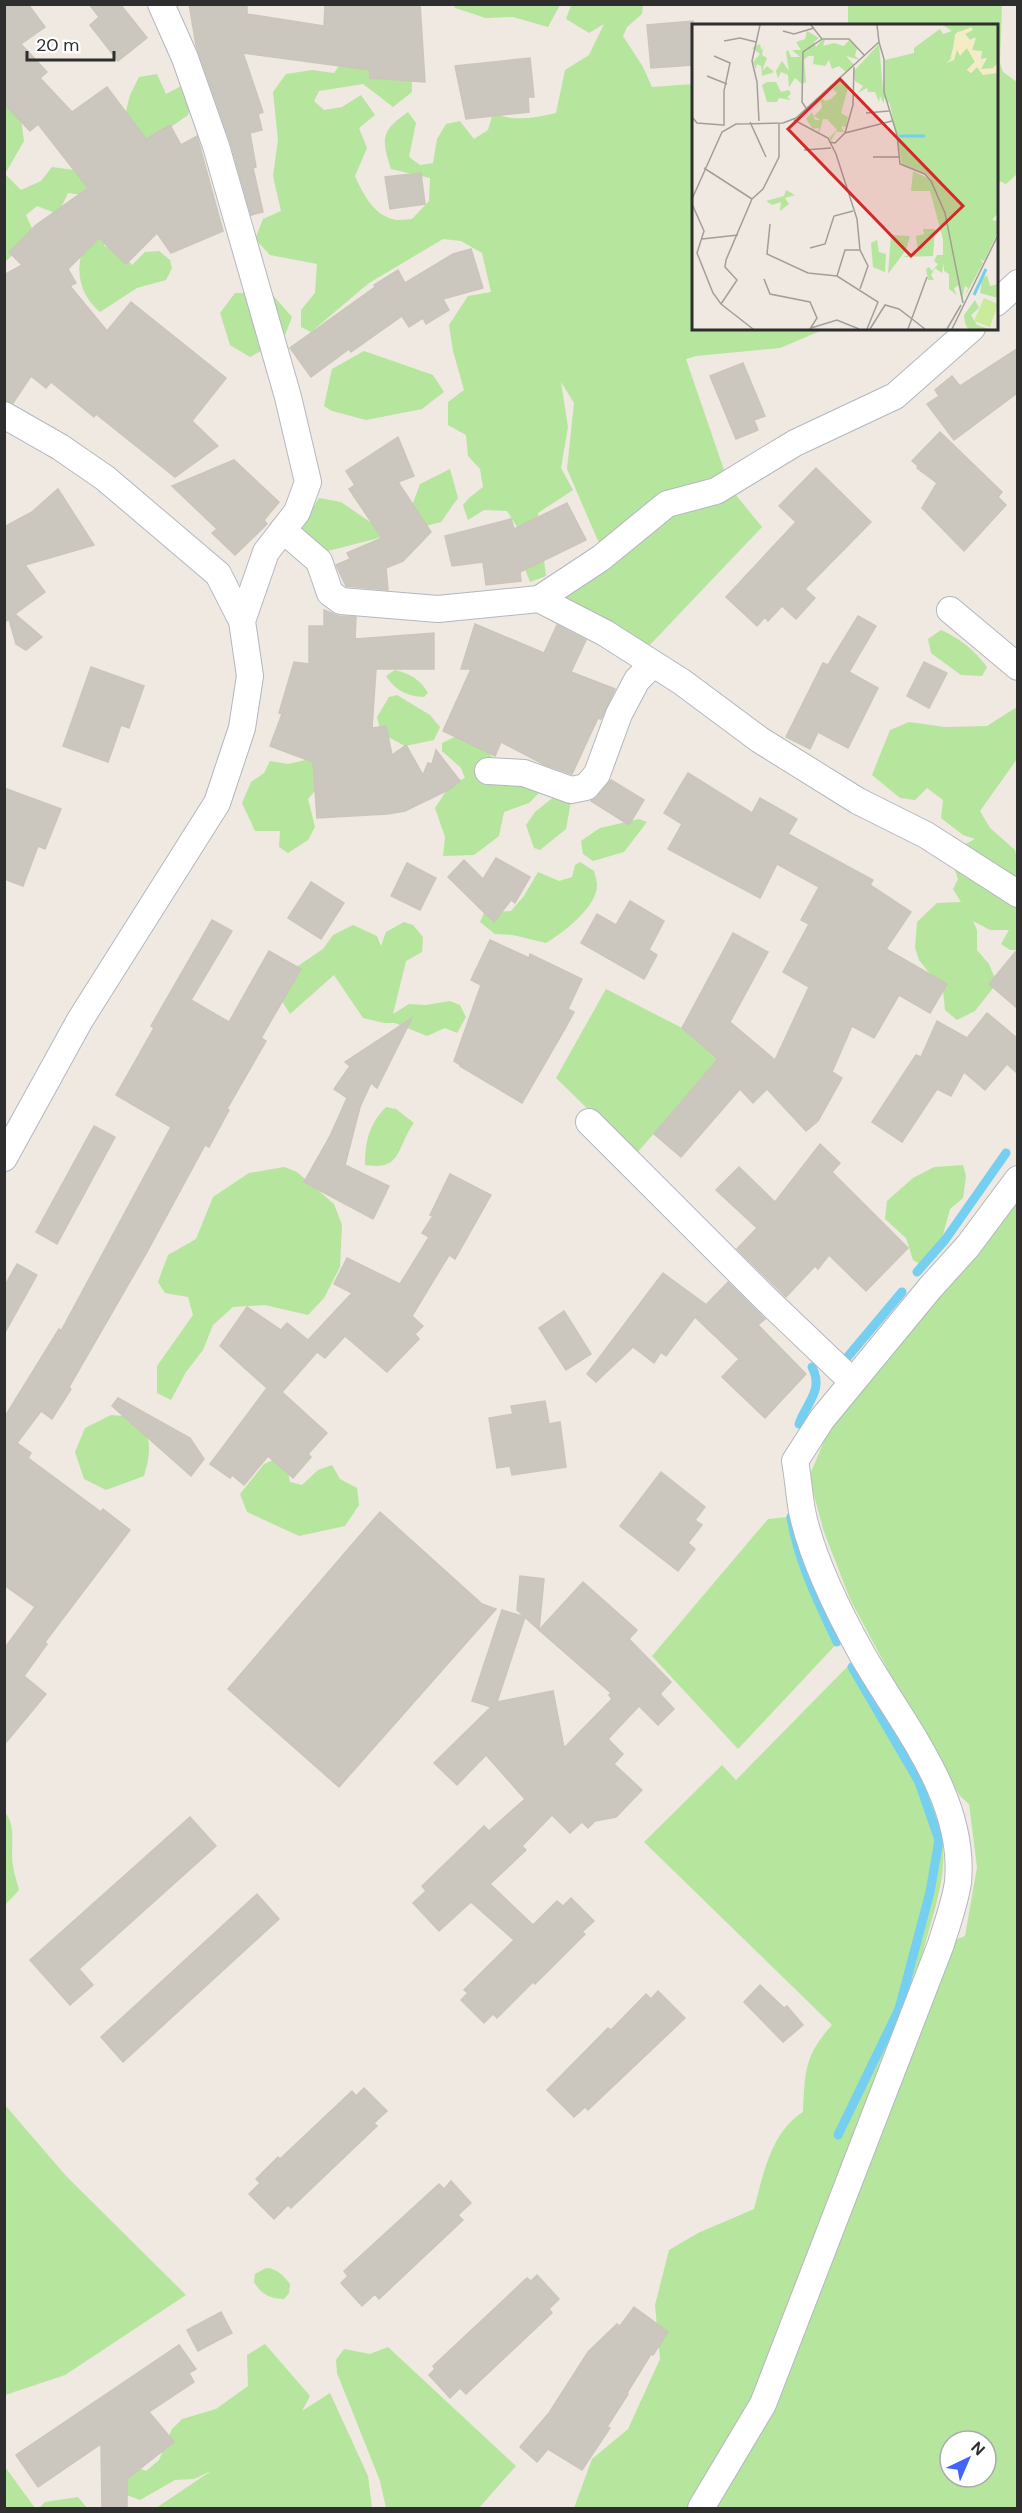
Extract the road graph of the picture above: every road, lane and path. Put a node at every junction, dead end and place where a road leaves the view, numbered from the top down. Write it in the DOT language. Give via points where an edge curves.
graph roads {
  1 [pos="161,4"];
  2 [pos="1017,283"];
  3 [pos="998,301"];
  4 [pos="970,330"];
  5 [pos="4,415"];
  6 [pos="283,530"];
  7 [pos="539,598"];
  8 [pos="950,610"];
  9 [pos="242,621"];
  10 [pos="653,664"];
  11 [pos="1017,667"];
  12 [pos="488,771"];
  13 [pos="1017,894"];
  14 [pos="589,1122"];
  15 [pos="4,1158"];
  16 [pos="1017,1179"];
  17 [pos="852,1381"];
  18 [pos="702,2508"];
  1 -- 6 [label="street" via="216,146 306,471 308,482 297,512"];
  2 -- 3 [label="street"];
  4 -- 7 [label="street" via="895,396 795,443 716,491 667,504 601,558"];
  5 -- 9 [label="street" via="105,478 218,574"];
  6 -- 7 [label="street" via="319,561 330,593 341,601 438,609"];
  6 -- 9 [label="street" via="266,552"];
  7 -- 10 [label="street"];
  8 -- 11 [label="street"];
  9 -- 15 [label="street" via="250,676 242,728 217,803 80,1020"];
  10 -- 12 [label="street" via="637,680 619,714 597,774 586,787 571,790 524,773"];
  10 -- 13 [label="street" via="760,740 858,801 926,835"];
  14 -- 17 [label="street"];
  16 -- 17 [label="street" via="968,1246"];
  17 -- 18 [label="street" via="795,1461 802,1513 830,1591 862,1654 935,1777 951,1818 958,1882 941,1944 763,2404"];
}
